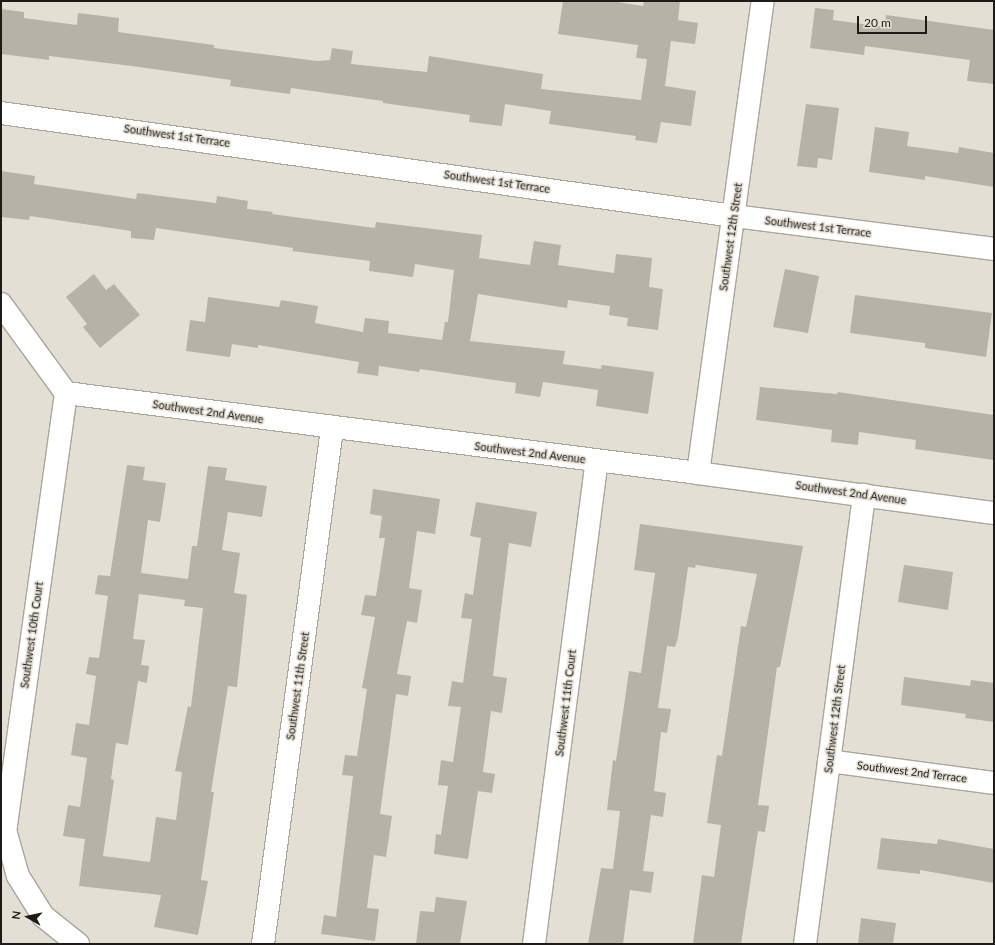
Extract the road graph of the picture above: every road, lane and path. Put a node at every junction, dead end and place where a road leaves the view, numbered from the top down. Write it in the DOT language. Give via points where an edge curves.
graph roads {
  1 [pos="763,1"];
  2 [pos="1,113"];
  3 [pos="734,216"];
  4 [pos="994,249"];
  5 [pos="1,304"];
  6 [pos="66,393"];
  7 [pos="332,429"];
  8 [pos="597,461"];
  9 [pos="698,473"];
  10 [pos="864,495"];
  11 [pos="994,513"];
  12 [pos="829,761"];
  13 [pos="994,783"];
  14 [pos="78,944"];
  15 [pos="263,944"];
  16 [pos="534,944"];
  17 [pos="805,944"];
  1 -- 3 [label="street, Southwest 12th Street"];
  2 -- 3 [label="street, Southwest 1st Terrace"];
  3 -- 4 [label="street, Southwest 1st Terrace"];
  3 -- 9 [label="street, Southwest 12th Street"];
  5 -- 6 [label="street"];
  6 -- 7 [label="street, Southwest 2nd Avenue"];
  6 -- 14 [label="street, Southwest 10th Court" via="5,830 18,876 43,916"];
  7 -- 8 [label="street, Southwest 2nd Avenue"];
  7 -- 15 [label="street, Southwest 11th Street"];
  8 -- 9 [label="street, Southwest 2nd Avenue"];
  8 -- 16 [label="street, Southwest 11th Court"];
  9 -- 10 [label="street, Southwest 2nd Avenue"];
  10 -- 11 [label="street, Southwest 2nd Avenue"];
  10 -- 12 [label="street, Southwest 12th Street"];
  12 -- 13 [label="street, Southwest 2nd Terrace"];
  12 -- 17 [label="street, Southwest 12th Street"];
}
